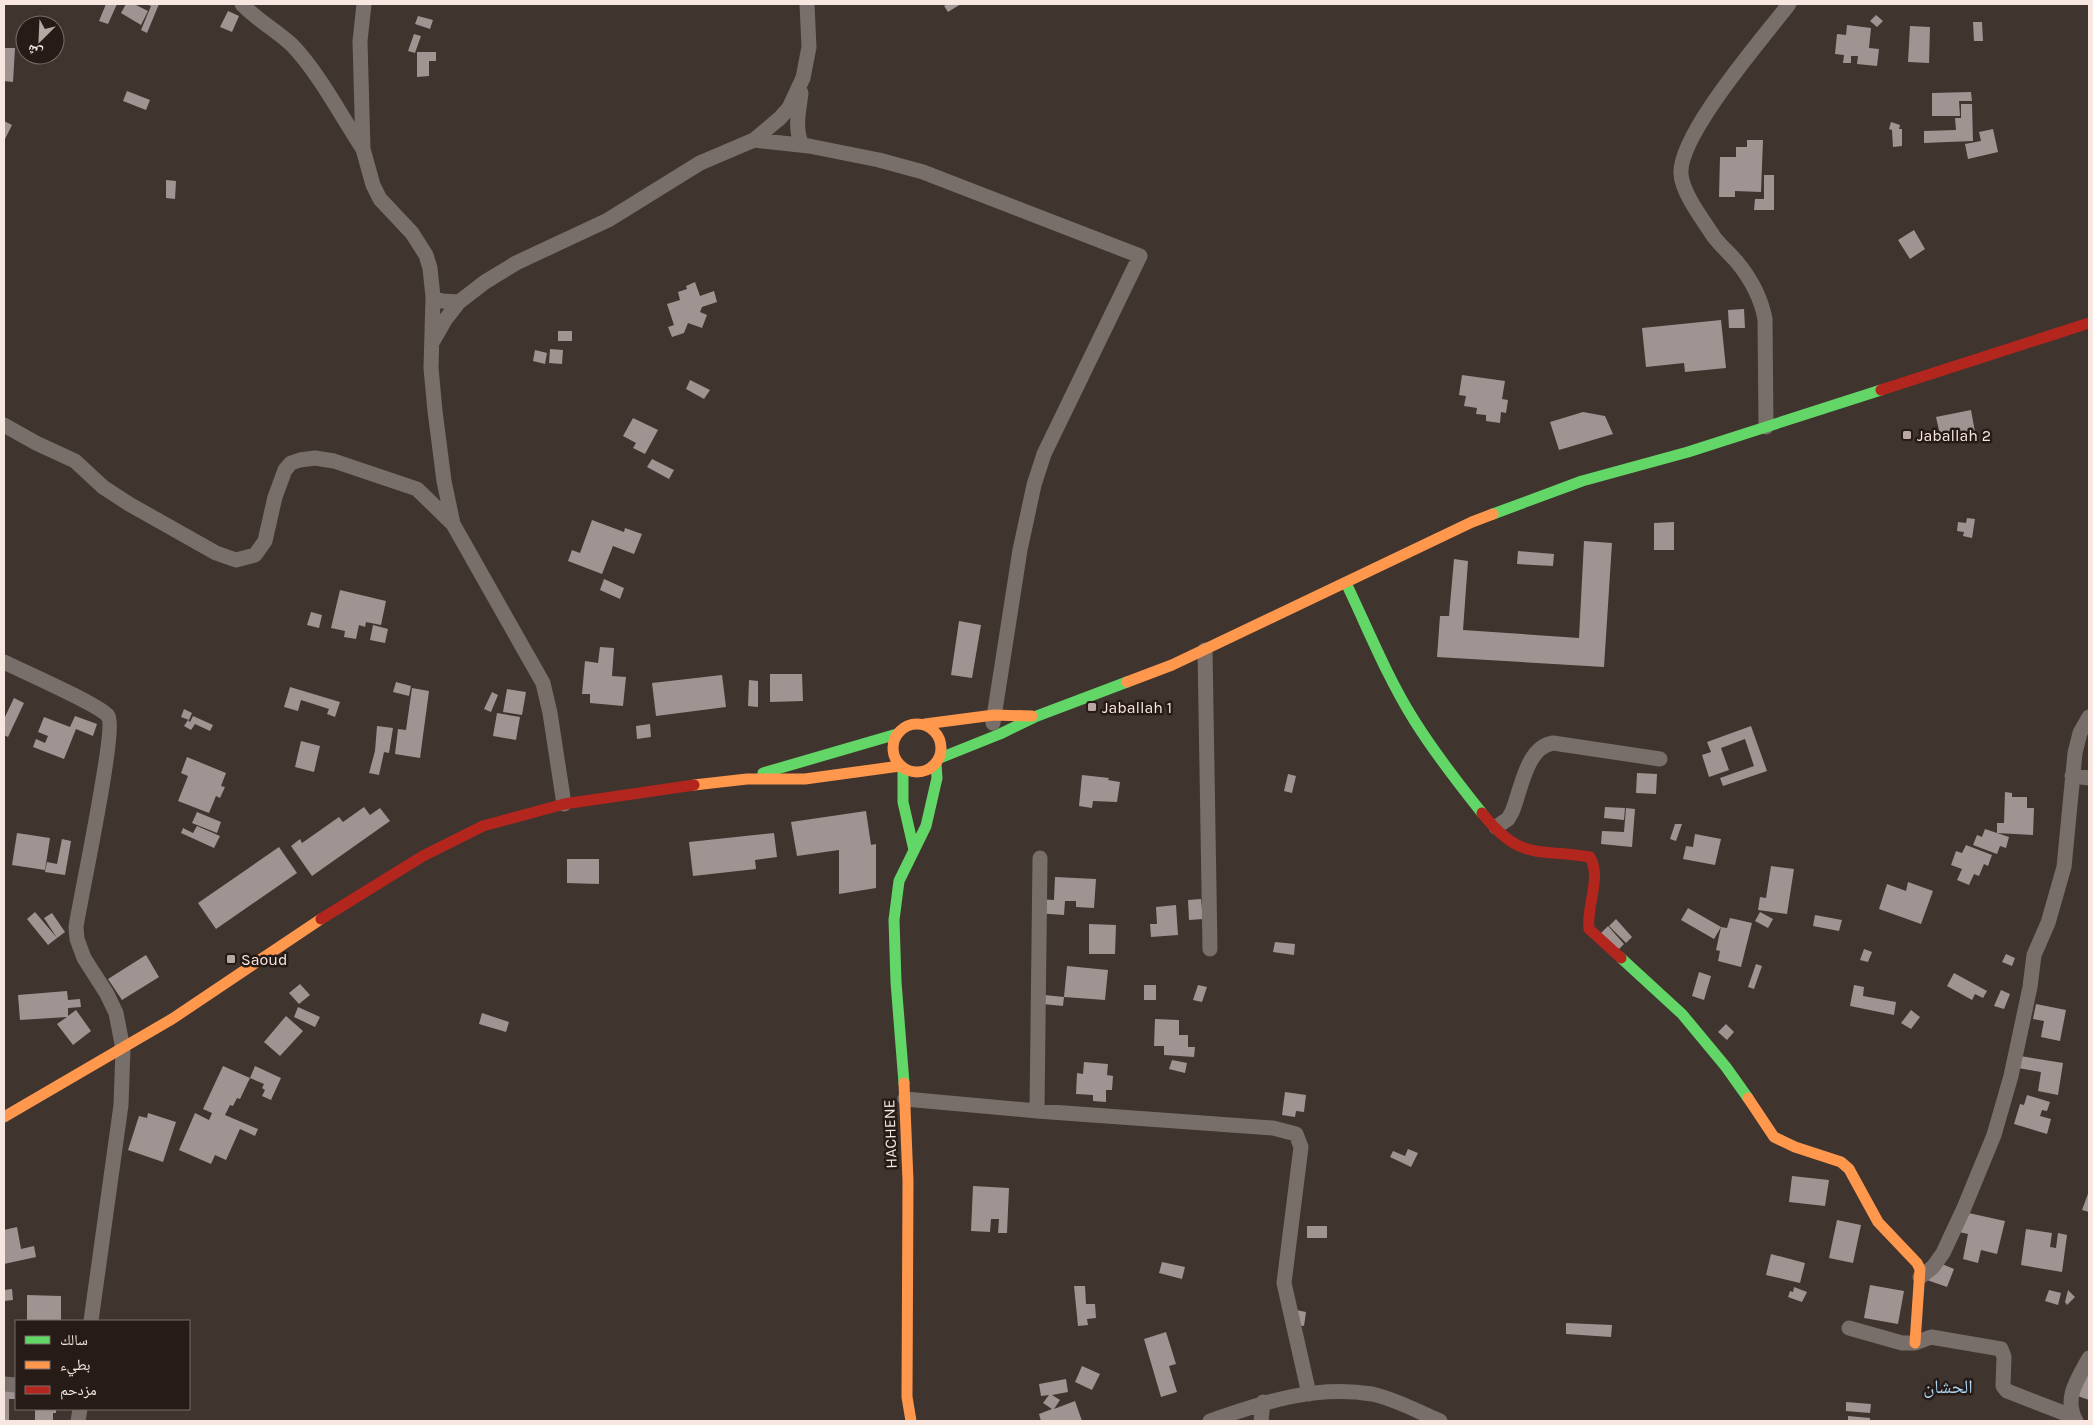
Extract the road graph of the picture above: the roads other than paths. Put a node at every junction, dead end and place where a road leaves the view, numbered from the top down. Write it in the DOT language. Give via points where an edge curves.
graph roads {
  1 [pos="242,4"];
  2 [pos="364,4"];
  3 [pos="807,4"];
  4 [pos="1790,4"];
  5 [pos="803,78"];
  6 [pos="754,140"];
  7 [pos="802,145"];
  8 [pos="362,149"];
  9 [pos="433,297"];
  10 [pos="459,302"];
  11 [pos="2089,323"];
  12 [pos="432,342"];
  13 [pos="4,425"];
  14 [pos="1766,428"];
  15 [pos="452,524"];
  16 [pos="1346,583"];
  17 [pos="1205,650"];
  18 [pos="4,662"];
  19 [pos="994,715"];
  20 [pos="1037,716"];
  21 [pos="2089,717"];
  22 [pos="925,724"];
  23 [pos="896,734"];
  24 [pos="991,737"];
  25 [pos="1660,759"];
  26 [pos="938,761"];
  27 [pos="902,767"];
  28 [pos="2072,776"];
  29 [pos="2089,778"];
  30 [pos="747,779"];
  31 [pos="564,804"];
  32 [pos="1496,827"];
  33 [pos="914,850"];
  34 [pos="1040,858"];
  35 [pos="1210,949"];
  36 [pos="123,1049"];
  37 [pos="905,1099"];
  38 [pos="1037,1111"];
  39 [pos="4,1117"];
  40 [pos="1920,1277"];
  41 [pos="91,1320"];
  42 [pos="1849,1328"];
  43 [pos="1915,1343"];
  44 [pos="2089,1358"];
  45 [pos="1308,1394"];
  46 [pos="1263,1402"];
  47 [pos="2075,1419"];
  48 [pos="911,1421"];
  49 [pos="1210,1421"];
  50 [pos="1261,1421"];
  51 [pos="1440,1421"];
  1 -- 8 [label="street" via="306,61"];
  2 -- 8 [label="street" via="360,41"];
  3 -- 5 [label="street" via="809,47"];
  4 -- 14 [label="street" via="1716,100 1693,134 1681,161 1682,184 1716,240 1754,286 1761,302 1765,319"];
  5 -- 6 [label="street" via="788,108"];
  5 -- 7 [label="street" via="797,121"];
  6 -- 7 [label="street"];
  6 -- 10 [label="street" via="700,163 608,220 516,263"];
  7 -- 19 [label="street" via="923,172 1140,256 1044,454 1034,485 1020,550"];
  8 -- 9 [label="street" via="380,199 412,233 426,255"];
  9 -- 10 [label="street"];
  9 -- 12 [label="street"];
  10 -- 12 [label="street"];
  11 -- 14 [label="main road"];
  12 -- 15 [label="street" via="431,368 439,450"];
  13 -- 15 [label="street" via="66,455 103,487 129,504 216,553 236,560 255,555 265,541 285,470 290,463 300,460 334,461 417,488"];
  14 -- 16 [label="main road" via="1582,481 1513,506 1472,522"];
  15 -- 31 [label="street" via="543,684"];
  16 -- 17 [label="main road"];
  16 -- 32 [label="main road" via="1421,730"];
  17 -- 20 [label="main road"];
  17 -- 35 [label="street"];
  18 -- 36 [label="street" via="93,706 110,720 98,809 76,927 84,958 116,1013"];
  19 -- 20 [label="main road"];
  19 -- 22 [label="main road"];
  19 -- 24 [label="street"];
  20 -- 24 [label="main road"];
  21 -- 28 [label="street" via="2080,733"];
  22 -- 23 [label="main road" via="909,724"];
  22 -- 26 [label="main road" via="938,734 942,750"];
  23 -- 27 [label="main road" via="894,756"];
  23 -- 30 [label="main road"];
  24 -- 26 [label="main road"];
  25 -- 32 [label="street" via="1544,744 1532,757 1508,819"];
  26 -- 27 [label="main road" via="929,770 920,772"];
  26 -- 33 [label="main road, HACHENE" via="926,826"];
  27 -- 30 [label="main road" via="805,779"];
  27 -- 33 [label="main road" via="903,802"];
  28 -- 29 [label="street"];
  28 -- 40 [label="street" via="2064,867 2048,923 2034,956 2011,1076 1994,1135 1943,1253"];
  30 -- 31 [label="main road"];
  31 -- 36 [label="main road" via="483,826 423,856 340,906"];
  32 -- 40 [label="main road" via="1506,839 1520,847 1546,854 1590,857 1596,867 1587,920 1589,928 1682,1014 1726,1067 1774,1137 1795,1147 1829,1156 1849,1169 1878,1222 1917,1262"];
  33 -- 37 [label="main road, HACHENE" via="899,881 894,920"];
  34 -- 38 [label="street"];
  36 -- 39 [label="main road"];
  36 -- 41 [label="street" via="121,1104"];
  37 -- 38 [label="street"];
  37 -- 48 [label="main road, HACHENE" via="907,1397"];
  38 -- 45 [label="street" via="1273,1128 1296,1134 1301,1147 1284,1283"];
  40 -- 43 [label="main road"];
  42 -- 43 [label="street" via="1902,1343"];
  43 -- 47 [label="street" via="1931,1337 2001,1349 2004,1357 2003,1386 2008,1391"];
  44 -- 47 [label="street" via="2072,1390 2070,1405"];
  45 -- 46 [label="street"];
  45 -- 51 [label="street" via="1328,1391 1373,1394"];
  46 -- 49 [label="street"];
  46 -- 50 [label="street"];
}
